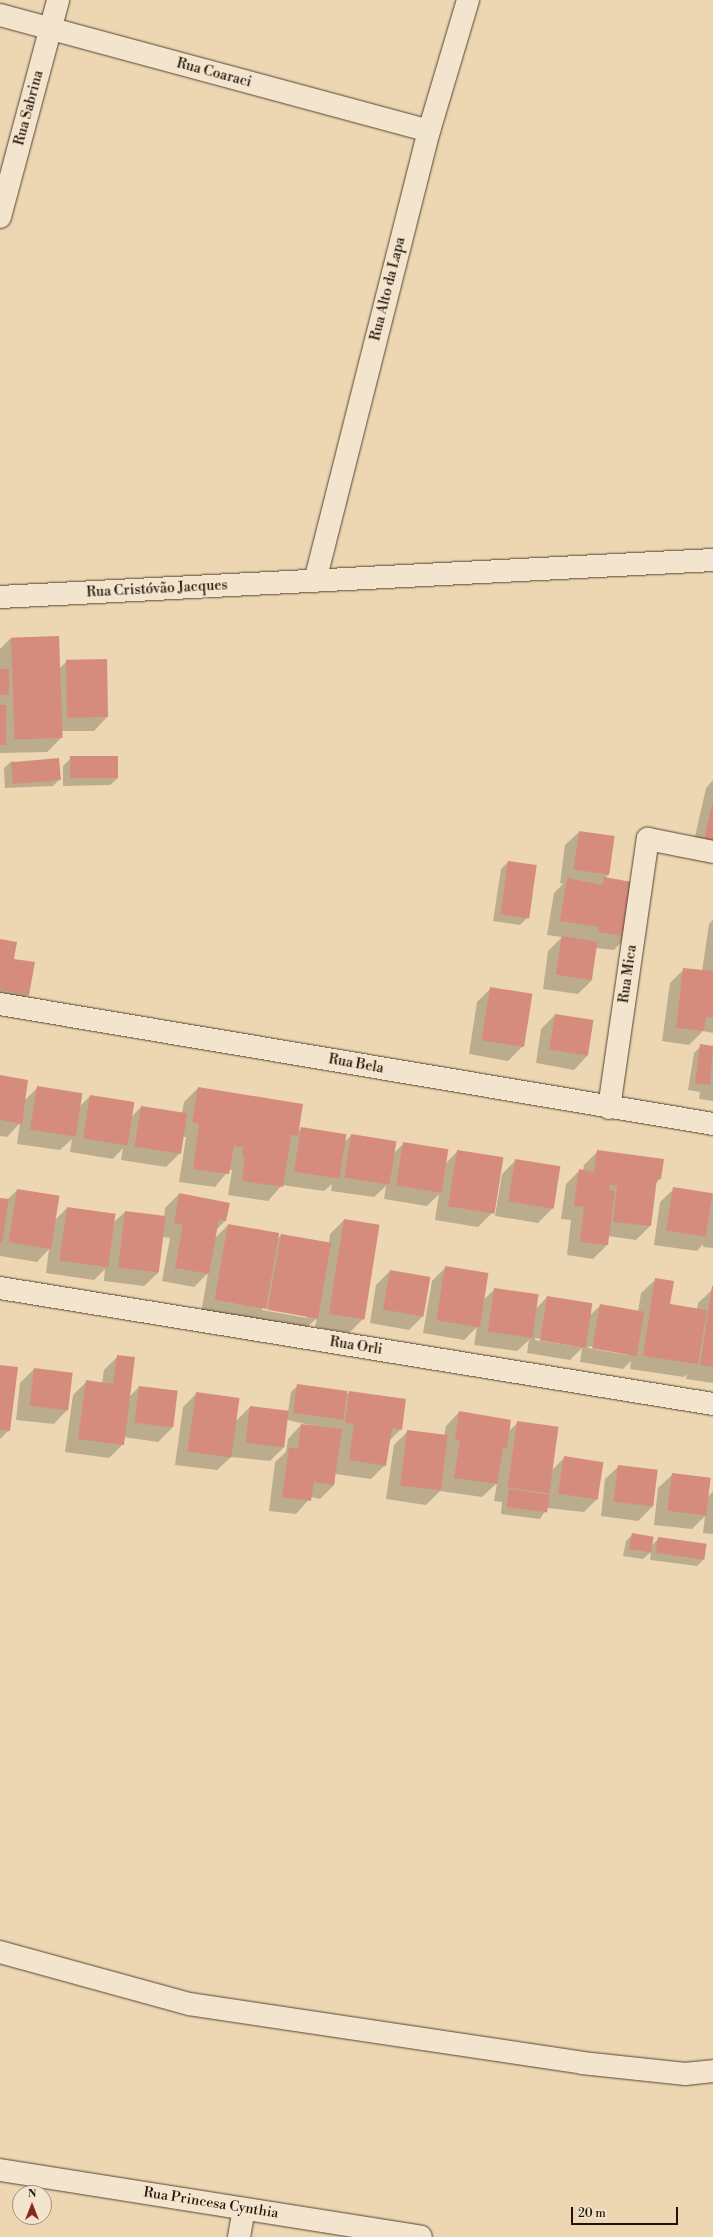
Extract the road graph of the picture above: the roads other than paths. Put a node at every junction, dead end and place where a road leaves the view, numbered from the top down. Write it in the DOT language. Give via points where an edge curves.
graph roads {
  1 [pos="58,0"];
  2 [pos="468,0"];
  3 [pos="0,15"];
  4 [pos="50,29"];
  5 [pos="428,131"];
  6 [pos="0,217"];
  7 [pos="713,560"];
  8 [pos="315,581"];
  9 [pos="0,597"];
  10 [pos="713,852"];
  11 [pos="0,1004"];
  12 [pos="609,1108"];
  13 [pos="713,1124"];
  14 [pos="0,1288"];
  15 [pos="713,1404"];
  16 [pos="0,1952"];
  17 [pos="713,2071"];
  18 [pos="0,2170"];
  19 [pos="244,2208"];
  20 [pos="240,2237"];
  21 [pos="421,2237"];
  1 -- 4 [label="street, Rua Sabrina"];
  2 -- 5 [label="street, Rua Alto da Lapa"];
  3 -- 4 [label="street, Rua Coaraci"];
  4 -- 5 [label="street, Rua Coaraci"];
  4 -- 6 [label="street, Rua Sabrina"];
  5 -- 8 [label="street, Rua Alto da Lapa"];
  7 -- 8 [label="street, Rua Cristóvão Jacques"];
  8 -- 9 [label="street, Rua Cristóvão Jacques"];
  10 -- 12 [label="street, Rua Mica" via="648,839"];
  11 -- 12 [label="street, Rua Bela"];
  12 -- 13 [label="street, Rua Bela"];
  14 -- 15 [label="street, Rua Orli"];
  16 -- 17 [label="street" via="189,2004 582,2063 685,2074"];
  18 -- 19 [label="street, Rua Princesa Cynthia"];
  19 -- 20 [label="street"];
  19 -- 21 [label="street, Rua Princesa Cynthia"];
}
